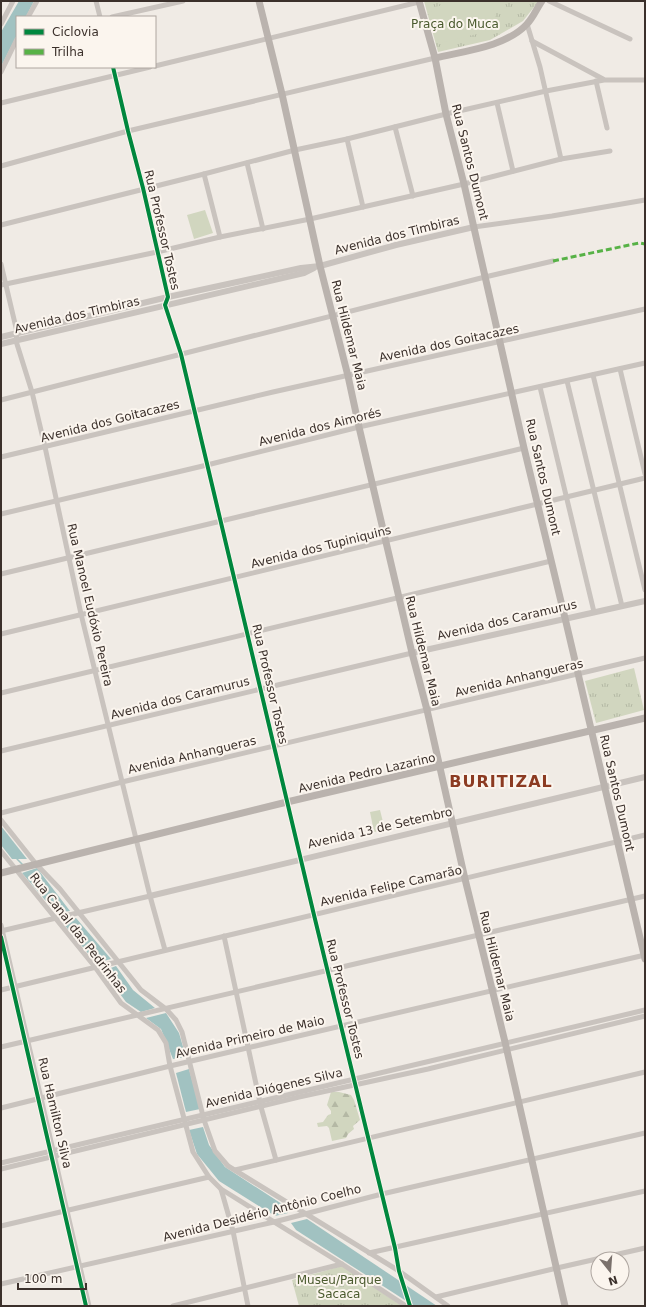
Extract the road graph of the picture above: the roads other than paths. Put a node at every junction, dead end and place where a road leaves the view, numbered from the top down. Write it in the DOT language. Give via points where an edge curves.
graph roads {
  1 [pos="13,1"];
  2 [pos="36,1"];
  3 [pos="96,1"];
  4 [pos="183,1"];
  5 [pos="259,1"];
  6 [pos="542,1"];
  7 [pos="549,1"];
  8 [pos="419,2"];
  9 [pos="28,16"];
  10 [pos="100,16"];
  11 [pos="116,16"];
  12 [pos="1,24"];
  13 [pos="527,24"];
  14 [pos="267,38"];
  15 [pos="630,39"];
  16 [pos="16,41"];
  17 [pos="532,41"];
  18 [pos="435,58"];
  19 [pos="156,66"];
  20 [pos="113,68"];
  21 [pos="146,68"];
  22 [pos="1,72"];
  23 [pos="115,76"];
  24 [pos="604,80"];
  25 [pos="645,80"];
  26 [pos="596,81"];
  27 [pos="546,91"];
  28 [pos="282,94"];
  29 [pos="1,103"];
  30 [pos="497,103"];
  31 [pos="446,114"];
  32 [pos="395,127"];
  33 [pos="607,128"];
  34 [pos="128,131"];
  35 [pos="347,139"];
  36 [pos="295,150"];
  37 [pos="610,151"];
  38 [pos="561,159"];
  39 [pos="247,163"];
  40 [pos="1,166"];
  41 [pos="513,171"];
  42 [pos="204,174"];
  43 [pos="464,184"];
  44 [pos="143,188"];
  45 [pos="413,196"];
  46 [pos="645,200"];
  47 [pos="363,207"];
  48 [pos="310,219"];
  49 [pos="1,225"];
  50 [pos="474,227"];
  51 [pos="263,229"];
  52 [pos="220,237"];
  53 [pos="157,252"];
  54 [pos="553,261"];
  55 [pos="1,264"];
  56 [pos="320,266"];
  57 [pos="485,277"];
  58 [pos="3,285"];
  59 [pos="168,297"];
  60 [pos="165,305"];
  61 [pos="645,309"];
  62 [pos="333,316"];
  63 [pos="18,332"];
  64 [pos="1,337"];
  65 [pos="16,341"];
  66 [pos="500,342"];
  67 [pos="1,344"];
  68 [pos="181,354"];
  69 [pos="645,363"];
  70 [pos="620,369"];
  71 [pos="593,375"];
  72 [pos="348,376"];
  73 [pos="567,381"];
  74 [pos="540,387"];
  75 [pos="32,392"];
  76 [pos="512,392"];
  77 [pos="1,400"];
  78 [pos="194,411"];
  79 [pos="359,427"];
  80 [pos="45,447"];
  81 [pos="524,448"];
  82 [pos="1,457"];
  83 [pos="207,465"];
  84 [pos="645,474"];
  85 [pos="645,478"];
  86 [pos="620,484"];
  87 [pos="373,485"];
  88 [pos="593,490"];
  89 [pos="567,497"];
  90 [pos="56,501"];
  91 [pos="538,504"];
  92 [pos="1,514"];
  93 [pos="220,522"];
  94 [pos="386,541"];
  95 [pos="69,558"];
  96 [pos="551,560"];
  97 [pos="1,574"];
  98 [pos="235,578"];
  99 [pos="645,590"];
  100 [pos="399,597"];
  101 [pos="645,601"];
  102 [pos="622,606"];
  103 [pos="594,612"];
  104 [pos="81,614"];
  105 [pos="565,618"];
  106 [pos="1,634"];
  107 [pos="248,634"];
  108 [pos="412,653"];
  109 [pos="645,658"];
  110 [pos="95,671"];
  111 [pos="578,674"];
  112 [pos="261,689"];
  113 [pos="1,693"];
  114 [pos="426,710"];
  115 [pos="645,718"];
  116 [pos="108,726"];
  117 [pos="591,730"];
  118 [pos="274,746"];
  119 [pos="1,751"];
  120 [pos="439,767"];
  121 [pos="645,777"];
  122 [pos="122,782"];
  123 [pos="604,787"];
  124 [pos="287,802"];
  125 [pos="1,813"];
  126 [pos="1,820"];
  127 [pos="452,822"];
  128 [pos="645,835"];
  129 [pos="136,841"];
  130 [pos="617,842"];
  131 [pos="1,851"];
  132 [pos="301,859"];
  133 [pos="36,864"];
  134 [pos="15,870"];
  135 [pos="1,873"];
  136 [pos="465,878"];
  137 [pos="150,896"];
  138 [pos="645,896"];
  139 [pos="630,899"];
  140 [pos="76,913"];
  141 [pos="314,914"];
  142 [pos="59,917"];
  143 [pos="1,929"];
  144 [pos="478,934"];
  145 [pos="224,936"];
  146 [pos="165,950"];
  147 [pos="645,956"];
  148 [pos="116,962"];
  149 [pos="97,966"];
  150 [pos="327,970"];
  151 [pos="15,987"];
  152 [pos="1,990"];
  153 [pos="492,991"];
  154 [pos="236,992"];
  155 [pos="164,1009"];
  156 [pos="645,1010"];
  157 [pos="137,1015"];
  158 [pos="645,1016"];
  159 [pos="578,1025"];
  160 [pos="341,1026"];
  161 [pos="579,1032"];
  162 [pos="27,1041"];
  163 [pos="506,1046"];
  164 [pos="1,1047"];
  165 [pos="249,1049"];
  166 [pos="189,1062"];
  167 [pos="426,1062"];
  168 [pos="172,1066"];
  169 [pos="428,1069"];
  170 [pos="645,1072"];
  171 [pos="355,1082"];
  172 [pos="41,1099"];
  173 [pos="518,1102"];
  174 [pos="261,1104"];
  175 [pos="1,1108"];
  176 [pos="202,1118"];
  177 [pos="187,1121"];
  178 [pos="645,1133"];
  179 [pos="367,1138"];
  180 [pos="54,1153"];
  181 [pos="531,1159"];
  182 [pos="276,1160"];
  183 [pos="1,1163"];
  184 [pos="1,1169"];
  185 [pos="235,1170"];
  186 [pos="209,1177"];
  187 [pos="221,1189"];
  188 [pos="645,1191"];
  189 [pos="382,1194"];
  190 [pos="67,1211"];
  191 [pos="305,1214"];
  192 [pos="544,1215"];
  193 [pos="274,1222"];
  194 [pos="1,1226"];
  195 [pos="233,1231"];
  196 [pos="395,1248"];
  197 [pos="645,1248"];
  198 [pos="369,1253"];
  199 [pos="342,1264"];
  200 [pos="80,1266"];
  201 [pos="556,1268"];
  202 [pos="399,1271"];
  203 [pos="1,1284"];
  204 [pos="245,1289"];
  205 [pos="436,1297"];
  206 [pos="408,1305"];
  207 [pos="89,1306"];
  208 [pos="173,1306"];
  209 [pos="248,1306"];
  210 [pos="448,1306"];
  211 [pos="566,1306"];
  1 -- 12 [label="street"];
  2 -- 9 [label="street"];
  3 -- 10 [label="street"];
  4 -- 11 [label="street"];
  5 -- 14 [label="main road, Rua Hildemar Maia"];
  6 -- 13 [label="main road"];
  7 -- 15 [label="street"];
  8 -- 14 [label="street"];
  8 -- 18 [label="main road, Rua Santos Dumont"];
  13 -- 17 [label="street"];
  13 -- 18 [label="main road" via="498,43"];
  14 -- 19 [label="street"];
  14 -- 28 [label="main road, Rua Hildemar Maia"];
  16 -- 22 [label="street"];
  17 -- 24 [label="street"];
  17 -- 27 [label="street"];
  18 -- 28 [label="street"];
  18 -- 31 [label="main road, Rua Santos Dumont"];
  20 -- 23 [label="street, Rua Professor Tostes"];
  21 -- 23 [label="street"];
  23 -- 29 [label="street"];
  23 -- 34 [label="street, Rua Professor Tostes"];
  24 -- 25 [label="street"];
  24 -- 26 [label="street"];
  26 -- 27 [label="street"];
  26 -- 33 [label="street"];
  27 -- 30 [label="street"];
  27 -- 38 [label="street"];
  28 -- 34 [label="street"];
  28 -- 36 [label="main road, Rua Hildemar Maia"];
  30 -- 31 [label="street"];
  30 -- 41 [label="street"];
  31 -- 32 [label="street"];
  31 -- 43 [label="main road, Rua Santos Dumont"];
  32 -- 35 [label="street"];
  32 -- 45 [label="street"];
  34 -- 40 [label="street"];
  34 -- 44 [label="street, Rua Professor Tostes"];
  35 -- 36 [label="street"];
  35 -- 47 [label="street"];
  36 -- 39 [label="street"];
  36 -- 48 [label="main road, Rua Hildemar Maia"];
  37 -- 38 [label="street"];
  38 -- 41 [label="street"];
  39 -- 42 [label="street"];
  39 -- 51 [label="street"];
  41 -- 43 [label="street"];
  42 -- 44 [label="street"];
  42 -- 52 [label="street"];
  43 -- 45 [label="street"];
  43 -- 50 [label="main road, Rua Santos Dumont"];
  44 -- 49 [label="street"];
  44 -- 53 [label="street, Rua Professor Tostes"];
  45 -- 47 [label="street"];
  46 -- 50 [label="street, Avenida dos Timbiras"];
  47 -- 48 [label="street"];
  48 -- 51 [label="street"];
  48 -- 56 [label="main road, Rua Hildemar Maia"];
  50 -- 56 [label="street, Avenida dos Timbiras"];
  50 -- 57 [label="main road, Rua Santos Dumont"];
  51 -- 52 [label="street"];
  52 -- 53 [label="street"];
  53 -- 58 [label="street"];
  53 -- 59 [label="street, Rua Professor Tostes"];
  54 -- 57 [label="street"];
  55 -- 58 [label="street, Rua Manoel Eudóxio Pereira"];
  56 -- 59 [label="street, Avenida dos Timbiras"];
  56 -- 60 [label="street, Avenida dos Timbiras" via="304,273"];
  56 -- 62 [label="main road, Rua Hildemar Maia"];
  57 -- 62 [label="street"];
  57 -- 66 [label="main road, Rua Santos Dumont"];
  58 -- 63 [label="street, Rua Manoel Eudóxio Pereira"];
  59 -- 60 [label="street, Rua Professor Tostes"];
  59 -- 63 [label="street, Avenida dos Timbiras"];
  60 -- 65 [label="street, Avenida dos Timbiras"];
  60 -- 68 [label="street, Rua Professor Tostes"];
  61 -- 66 [label="street, Avenida dos Goitacazes"];
  62 -- 68 [label="street"];
  62 -- 72 [label="main road, Rua Hildemar Maia"];
  63 -- 64 [label="street, Avenida dos Timbiras"];
  63 -- 65 [label="street, Rua Manoel Eudóxio Pereira"];
  65 -- 67 [label="street, Avenida dos Timbiras"];
  65 -- 75 [label="street, Rua Manoel Eudóxio Pereira"];
  66 -- 72 [label="street, Avenida dos Goitacazes"];
  66 -- 76 [label="main road, Rua Santos Dumont"];
  68 -- 75 [label="street"];
  68 -- 78 [label="street, Rua Professor Tostes"];
  69 -- 70 [label="street, Avenida dos Aimorés"];
  70 -- 71 [label="street, Avenida dos Aimorés"];
  70 -- 84 [label="street"];
  71 -- 73 [label="street, Avenida dos Aimorés"];
  71 -- 86 [label="street"];
  72 -- 78 [label="street, Avenida dos Goitacazes"];
  72 -- 79 [label="main road, Rua Hildemar Maia"];
  73 -- 74 [label="street, Avenida dos Aimorés"];
  73 -- 88 [label="street"];
  74 -- 76 [label="street, Avenida dos Aimorés"];
  74 -- 89 [label="street"];
  75 -- 77 [label="street"];
  75 -- 80 [label="street, Rua Manoel Eudóxio Pereira"];
  76 -- 79 [label="street, Avenida dos Aimorés"];
  76 -- 81 [label="main road, Rua Santos Dumont"];
  78 -- 80 [label="street, Avenida dos Goitacazes"];
  78 -- 83 [label="street, Rua Professor Tostes"];
  79 -- 83 [label="street, Avenida dos Aimorés"];
  79 -- 87 [label="main road, Rua Hildemar Maia"];
  80 -- 82 [label="street, Avenida dos Goitacazes"];
  80 -- 90 [label="street, Rua Manoel Eudóxio Pereira"];
  81 -- 87 [label="street"];
  81 -- 91 [label="main road, Rua Santos Dumont"];
  83 -- 90 [label="street, Avenida dos Aimorés"];
  83 -- 93 [label="street, Rua Professor Tostes"];
  85 -- 86 [label="street, Avenida dos Tupiniquins"];
  86 -- 88 [label="street, Avenida dos Tupiniquins"];
  86 -- 99 [label="street"];
  87 -- 93 [label="street"];
  87 -- 94 [label="main road, Rua Hildemar Maia"];
  88 -- 89 [label="street, Avenida dos Tupiniquins"];
  88 -- 102 [label="street"];
  89 -- 91 [label="street, Avenida dos Tupiniquins"];
  89 -- 103 [label="street"];
  90 -- 92 [label="street, Avenida dos Aimorés"];
  90 -- 95 [label="street, Rua Manoel Eudóxio Pereira"];
  91 -- 94 [label="street, Avenida dos Tupiniquins"];
  91 -- 96 [label="main road, Rua Santos Dumont"];
  93 -- 95 [label="street"];
  93 -- 98 [label="street, Rua Professor Tostes"];
  94 -- 98 [label="street, Avenida dos Tupiniquins"];
  94 -- 100 [label="main road, Rua Hildemar Maia"];
  95 -- 97 [label="street"];
  95 -- 104 [label="street, Rua Manoel Eudóxio Pereira"];
  96 -- 100 [label="street"];
  96 -- 105 [label="main road, Rua Santos Dumont"];
  98 -- 104 [label="street, Avenida dos Tupiniquins"];
  98 -- 107 [label="street, Rua Professor Tostes"];
  100 -- 107 [label="street"];
  100 -- 108 [label="main road, Rua Hildemar Maia"];
  101 -- 102 [label="street, Avenida dos Caramurus"];
  102 -- 103 [label="street, Avenida dos Caramurus"];
  103 -- 105 [label="street, Avenida dos Caramurus"];
  104 -- 106 [label="street, Avenida dos Tupiniquins"];
  104 -- 110 [label="street, Rua Manoel Eudóxio Pereira"];
  105 -- 108 [label="street, Avenida dos Caramurus"];
  105 -- 111 [label="main road, Rua Santos Dumont"];
  107 -- 110 [label="street"];
  107 -- 112 [label="street, Rua Professor Tostes"];
  108 -- 112 [label="street, Avenida dos Caramurus"];
  108 -- 114 [label="main road, Rua Hildemar Maia"];
  109 -- 111 [label="street, Avenida Anhangueras"];
  110 -- 113 [label="street"];
  110 -- 116 [label="street, Rua Manoel Eudóxio Pereira"];
  111 -- 114 [label="street, Avenida Anhangueras"];
  111 -- 117 [label="main road, Rua Santos Dumont"];
  112 -- 116 [label="street, Avenida dos Caramurus"];
  112 -- 118 [label="street, Rua Professor Tostes"];
  114 -- 118 [label="street, Avenida Anhangueras"];
  114 -- 120 [label="main road, Rua Hildemar Maia"];
  115 -- 117 [label="main road, Avenida Pedro Lazarino"];
  116 -- 119 [label="street, Avenida dos Caramurus"];
  116 -- 122 [label="street, Rua Manoel Eudóxio Pereira"];
  117 -- 120 [label="main road, Avenida Pedro Lazarino"];
  117 -- 123 [label="main road, Rua Santos Dumont"];
  118 -- 122 [label="street, Avenida Anhangueras"];
  118 -- 124 [label="street, Rua Professor Tostes"];
  120 -- 124 [label="main road, Avenida Pedro Lazarino"];
  120 -- 127 [label="main road, Rua Hildemar Maia"];
  121 -- 123 [label="street, Avenida 13 de Setembro"];
  122 -- 125 [label="street, Avenida Anhangueras"];
  122 -- 129 [label="street, Rua Manoel Eudóxio Pereira"];
  123 -- 127 [label="street, Avenida 13 de Setembro"];
  123 -- 130 [label="main road, Rua Santos Dumont"];
  124 -- 129 [label="main road, Avenida Pedro Lazarino"];
  124 -- 132 [label="street, Rua Professor Tostes"];
  126 -- 133 [label="street, Rua Canal das Pedrinhas"];
  127 -- 132 [label="street, Avenida 13 de Setembro"];
  127 -- 136 [label="main road, Rua Hildemar Maia"];
  128 -- 130 [label="street, Avenida Felipe Camarão"];
  129 -- 133 [label="main road, Avenida Pedro Lazarino"];
  129 -- 137 [label="street, Rua Manoel Eudóxio Pereira"];
  130 -- 136 [label="street, Avenida Felipe Camarão"];
  130 -- 139 [label="main road, Rua Santos Dumont"];
  131 -- 134 [label="street, Rua Canal das Pedrinhas"];
  132 -- 137 [label="street, Avenida 13 de Setembro"];
  132 -- 141 [label="street, Rua Professor Tostes"];
  133 -- 134 [label="main road, Avenida Pedro Lazarino"];
  133 -- 140 [label="street, Rua Canal das Pedrinhas"];
  134 -- 135 [label="main road, Avenida Pedro Lazarino"];
  134 -- 142 [label="street, Rua Canal das Pedrinhas"];
  136 -- 141 [label="street, Avenida Felipe Camarão"];
  136 -- 144 [label="main road, Rua Hildemar Maia"];
  137 -- 140 [label="street, Avenida 13 de Setembro"];
  137 -- 146 [label="street, Rua Manoel Eudóxio Pereira"];
  138 -- 139 [label="street"];
  139 -- 144 [label="street"];
  139 -- 147 [label="main road, Rua Santos Dumont"];
  140 -- 142 [label="street, Avenida 13 de Setembro"];
  140 -- 148 [label="street, Rua Canal das Pedrinhas"];
  141 -- 145 [label="street, Avenida Felipe Camarão"];
  141 -- 150 [label="street, Rua Professor Tostes"];
  142 -- 143 [label="street"];
  142 -- 149 [label="street, Rua Canal das Pedrinhas"];
  143 -- 151 [label="street, Rua Hamilton Silva"];
  144 -- 150 [label="street"];
  144 -- 153 [label="main road, Rua Hildemar Maia"];
  145 -- 146 [label="street, Avenida Felipe Camarão"];
  145 -- 154 [label="street"];
  146 -- 148 [label="street, Avenida Felipe Camarão"];
  147 -- 153 [label="street, Avenida Primeiro de Maio"];
  148 -- 149 [label="street, Avenida Felipe Camarão"];
  148 -- 155 [label="street, Rua Canal das Pedrinhas" via="141,990"];
  149 -- 151 [label="street, Avenida Felipe Camarão"];
  149 -- 157 [label="street, Rua Canal das Pedrinhas" via="121,1003"];
  150 -- 154 [label="street"];
  150 -- 160 [label="street, Rua Professor Tostes"];
  151 -- 152 [label="street, Avenida Felipe Camarão"];
  151 -- 162 [label="street, Rua Hamilton Silva"];
  153 -- 160 [label="street, Avenida Primeiro de Maio"];
  153 -- 163 [label="main road, Rua Hildemar Maia"];
  154 -- 155 [label="street"];
  154 -- 165 [label="street"];
  155 -- 157 [label="street"];
  155 -- 166 [label="street, Rua Canal das Pedrinhas" via="176,1020 182,1032"];
  156 -- 159 [label="street, Avenida Diógenes Silva"];
  157 -- 162 [label="street"];
  157 -- 168 [label="street, Rua Canal das Pedrinhas" via="158,1030 166,1043"];
  158 -- 161 [label="street, Avenida Diógenes Silva"];
  159 -- 161 [label="street"];
  159 -- 163 [label="street, Avenida Diógenes Silva"];
  160 -- 165 [label="street, Avenida Primeiro de Maio"];
  160 -- 171 [label="street, Rua Professor Tostes"];
  161 -- 163 [label="street, Avenida Diógenes Silva"];
  162 -- 164 [label="street"];
  162 -- 172 [label="street, Rua Hamilton Silva"];
  163 -- 167 [label="street, Avenida Diógenes Silva"];
  163 -- 169 [label="street, Avenida Diógenes Silva"];
  163 -- 173 [label="main road, Rua Hildemar Maia"];
  165 -- 166 [label="street, Avenida Primeiro de Maio"];
  165 -- 174 [label="street"];
  166 -- 168 [label="street, Avenida Primeiro de Maio"];
  166 -- 176 [label="street, Rua Canal das Pedrinhas"];
  167 -- 169 [label="street"];
  167 -- 171 [label="street, Avenida Diógenes Silva"];
  168 -- 172 [label="street, Avenida Primeiro de Maio"];
  168 -- 177 [label="street, Rua Canal das Pedrinhas"];
  169 -- 171 [label="street, Avenida Diógenes Silva"];
  170 -- 173 [label="street"];
  171 -- 174 [label="street, Avenida Diógenes Silva"];
  171 -- 179 [label="street, Rua Professor Tostes"];
  172 -- 175 [label="street, Avenida Primeiro de Maio"];
  172 -- 180 [label="street, Rua Hamilton Silva"];
  173 -- 179 [label="street"];
  173 -- 181 [label="main road, Rua Hildemar Maia"];
  174 -- 176 [label="street, Avenida Diógenes Silva"];
  174 -- 182 [label="street"];
  176 -- 177 [label="street, Avenida Diógenes Silva"];
  176 -- 185 [label="street, Rua Canal das Pedrinhas" via="215,1151"];
  177 -- 180 [label="street, Avenida Diógenes Silva"];
  177 -- 186 [label="street, Rua Canal das Pedrinhas" via="193,1152"];
  178 -- 181 [label="street, Avenida Desidério Antônio Coelho"];
  179 -- 182 [label="street"];
  179 -- 189 [label="street, Rua Professor Tostes"];
  180 -- 183 [label="street, Avenida Diógenes Silva"];
  180 -- 184 [label="street, Avenida Diógenes Silva"];
  180 -- 190 [label="street, Rua Hamilton Silva"];
  181 -- 189 [label="street, Avenida Desidério Antônio Coelho"];
  181 -- 192 [label="main road, Rua Hildemar Maia"];
  182 -- 185 [label="street"];
  185 -- 191 [label="street, Rua Canal das Pedrinhas"];
  186 -- 187 [label="street, Rua Canal das Pedrinhas"];
  186 -- 190 [label="street"];
  187 -- 193 [label="street, Rua Canal das Pedrinhas"];
  187 -- 195 [label="street"];
  188 -- 192 [label="street"];
  189 -- 191 [label="street, Avenida Desidério Antônio Coelho"];
  189 -- 196 [label="street, Rua Professor Tostes"];
  190 -- 194 [label="street"];
  190 -- 200 [label="street, Rua Hamilton Silva"];
  191 -- 193 [label="street, Avenida Desidério Antônio Coelho"];
  191 -- 198 [label="street, Rua Canal das Pedrinhas"];
  192 -- 196 [label="street"];
  192 -- 201 [label="main road, Rua Hildemar Maia"];
  193 -- 195 [label="street, Avenida Desidério Antônio Coelho"];
  193 -- 199 [label="street, Rua Canal das Pedrinhas"];
  195 -- 200 [label="street, Avenida Desidério Antônio Coelho"];
  195 -- 204 [label="street"];
  196 -- 198 [label="street"];
  196 -- 202 [label="street, Rua Professor Tostes"];
  197 -- 201 [label="street"];
  198 -- 202 [label="street, Rua Canal das Pedrinhas"];
  199 -- 204 [label="street"];
  199 -- 206 [label="street, Rua Canal das Pedrinhas"];
  200 -- 203 [label="street, Avenida Desidério Antônio Coelho"];
  200 -- 207 [label="street, Rua Hamilton Silva"];
  201 -- 205 [label="street"];
  201 -- 211 [label="main road, Rua Hildemar Maia"];
  202 -- 205 [label="street, Rua Canal das Pedrinhas"];
  202 -- 206 [label="street, Rua Professor Tostes"];
  204 -- 208 [label="street"];
  204 -- 209 [label="street"];
  205 -- 210 [label="street, Rua Canal das Pedrinhas"];
}
